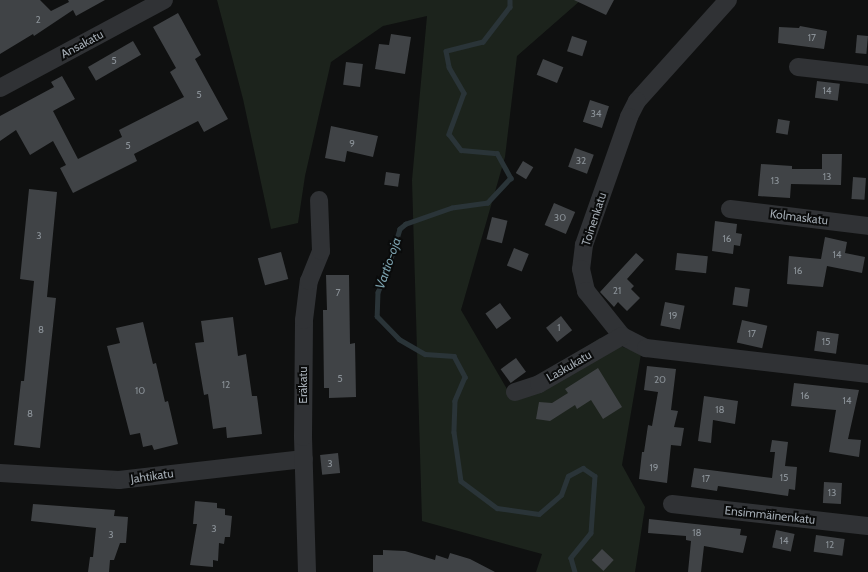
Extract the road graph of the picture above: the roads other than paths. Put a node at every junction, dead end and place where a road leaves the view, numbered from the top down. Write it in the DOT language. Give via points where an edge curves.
graph roads {
  1 [pos="164,0"];
  2 [pos="728,0"];
  3 [pos="798,67"];
  4 [pos="868,75"];
  5 [pos="0,88"];
  6 [pos="319,200"];
  7 [pos="730,209"];
  8 [pos="868,226"];
  9 [pos="622,336"];
  10 [pos="868,374"];
  11 [pos="515,392"];
  12 [pos="304,458"];
  13 [pos="0,473"];
  14 [pos="672,504"];
  15 [pos="868,526"];
  16 [pos="307,572"];
  1 -- 5 [label="street, Ansakatu"];
  2 -- 9 [label="street, Toinenkatu" via="637,101 628,117 584,245 581,269 586,291"];
  3 -- 4 [label="street"];
  6 -- 12 [label="street, Eräkatu" via="321,251 309,281 304,320"];
  7 -- 8 [label="street, Kolmaskatu"];
  9 -- 10 [label="street, Toinenkatu" via="646,348"];
  9 -- 11 [label="street, Laskukatu" via="539,384"];
  12 -- 13 [label="street, Jahtikatu" via="119,480"];
  12 -- 16 [label="street, Eräkatu"];
  14 -- 15 [label="street, Ensimmäinenkatu"];
}
